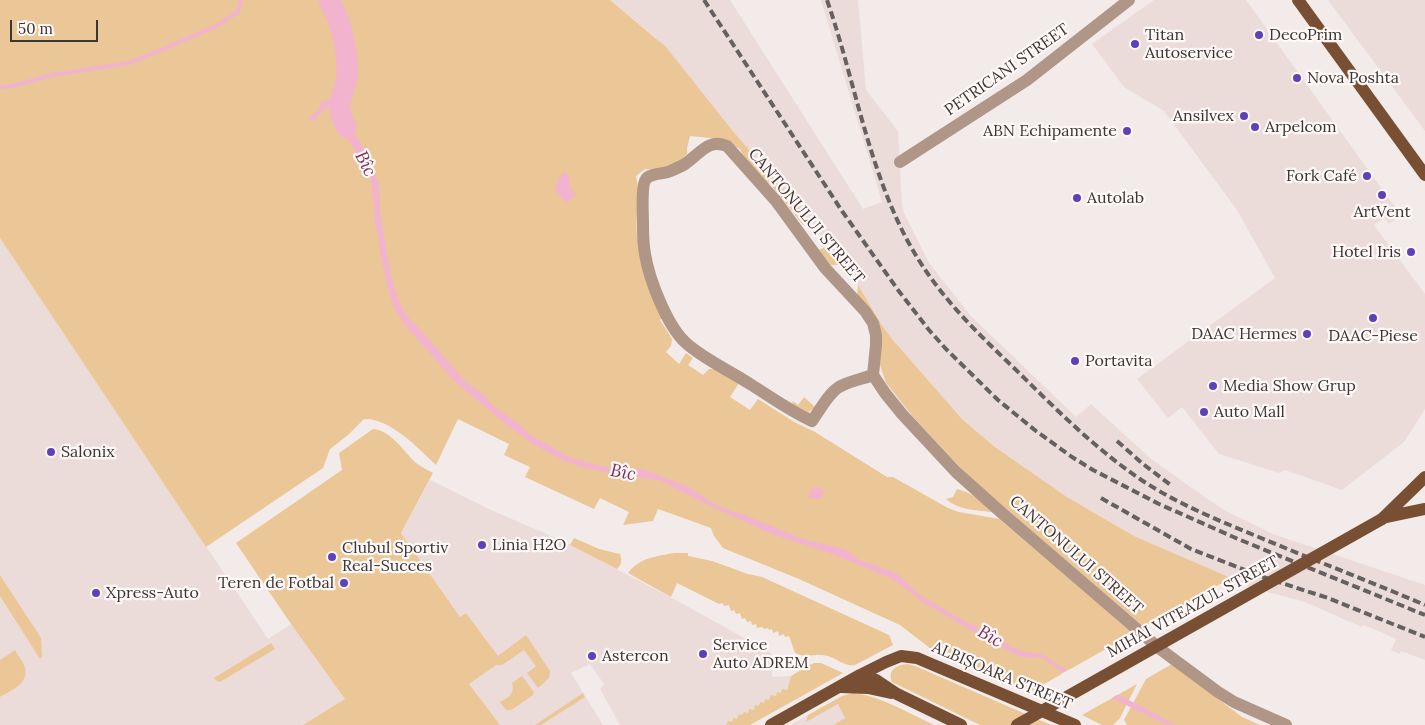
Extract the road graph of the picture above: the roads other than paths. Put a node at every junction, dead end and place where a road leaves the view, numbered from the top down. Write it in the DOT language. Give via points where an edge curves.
graph roads {
  1 [pos="1129,0"];
  2 [pos="1298,0"];
  3 [pos="900,162"];
  4 [pos="1425,175"];
  5 [pos="873,375"];
  6 [pos="1425,477"];
  7 [pos="1425,509"];
  8 [pos="1384,518"];
  9 [pos="860,675"];
  10 [pos="839,687"];
  11 [pos="897,694"];
  12 [pos="771,725"];
  13 [pos="961,725"];
  14 [pos="1017,725"];
  15 [pos="1075,725"];
  16 [pos="1286,725"];
  1 -- 3 [label="street, PETRICANI STREET" via="1027,80"];
  2 -- 4 [label="main road"];
  5 -- 5 [label="street, CANTONULUI STREET" via="839,387 812,421 720,367 685,342 664,309 644,253 642,215 646,179 684,164 711,144 727,146 776,201 824,268 873,323 876,335"];
  5 -- 16 [label="street, CANTONULUI STREET" via="884,393 956,472 1134,627 1218,692"];
  6 -- 8 [label="main road, MIHAI VITEAZUL STREET"];
  7 -- 8 [label="main road, MIHAI VITEAZUL STREET"];
  8 -- 14 [label="main road, MIHAI VITEAZUL STREET, bridge"];
  9 -- 10 [label="main road, ALBIȘOARA STREET"];
  9 -- 11 [label="main road" via="876,680"];
  9 -- 15 [label="main road, ALBIȘOARA STREET" via="901,656 917,658"];
  10 -- 11 [label="main road"];
  10 -- 12 [label="main road, ALBIȘOARA STREET"];
  11 -- 13 [label="main road"];
}
